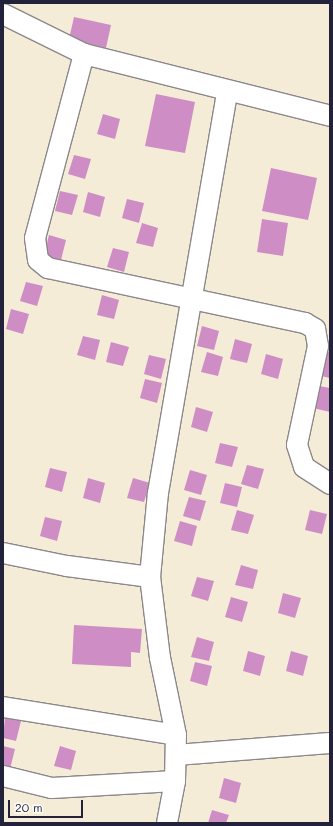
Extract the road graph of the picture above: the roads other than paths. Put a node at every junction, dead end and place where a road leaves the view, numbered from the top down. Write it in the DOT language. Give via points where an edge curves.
graph roads {
  1 [pos="3,14"];
  2 [pos="84,54"];
  3 [pos="227,93"];
  4 [pos="330,116"];
  5 [pos="189,300"];
  6 [pos="330,484"];
  7 [pos="3,553"];
  8 [pos="150,577"];
  9 [pos="3,707"];
  10 [pos="176,735"];
  11 [pos="330,743"];
  12 [pos="176,755"];
  13 [pos="3,776"];
  14 [pos="175,781"];
  15 [pos="167,823"];
  1 -- 2 [label="street"];
  2 -- 3 [label="street"];
  2 -- 5 [label="street" via="35,238 38,260 48,268"];
  3 -- 4 [label="street"];
  3 -- 5 [label="street"];
  5 -- 6 [label="street" via="305,323 315,329 318,346 297,445 304,467"];
  5 -- 8 [label="street" via="158,493"];
  7 -- 8 [label="street" via="67,566"];
  8 -- 10 [label="street" via="160,658"];
  9 -- 10 [label="street"];
  10 -- 12 [label="street"];
  11 -- 12 [label="street"];
  12 -- 14 [label="street"];
  13 -- 14 [label="street" via="52,788"];
  14 -- 15 [label="street"];
}
